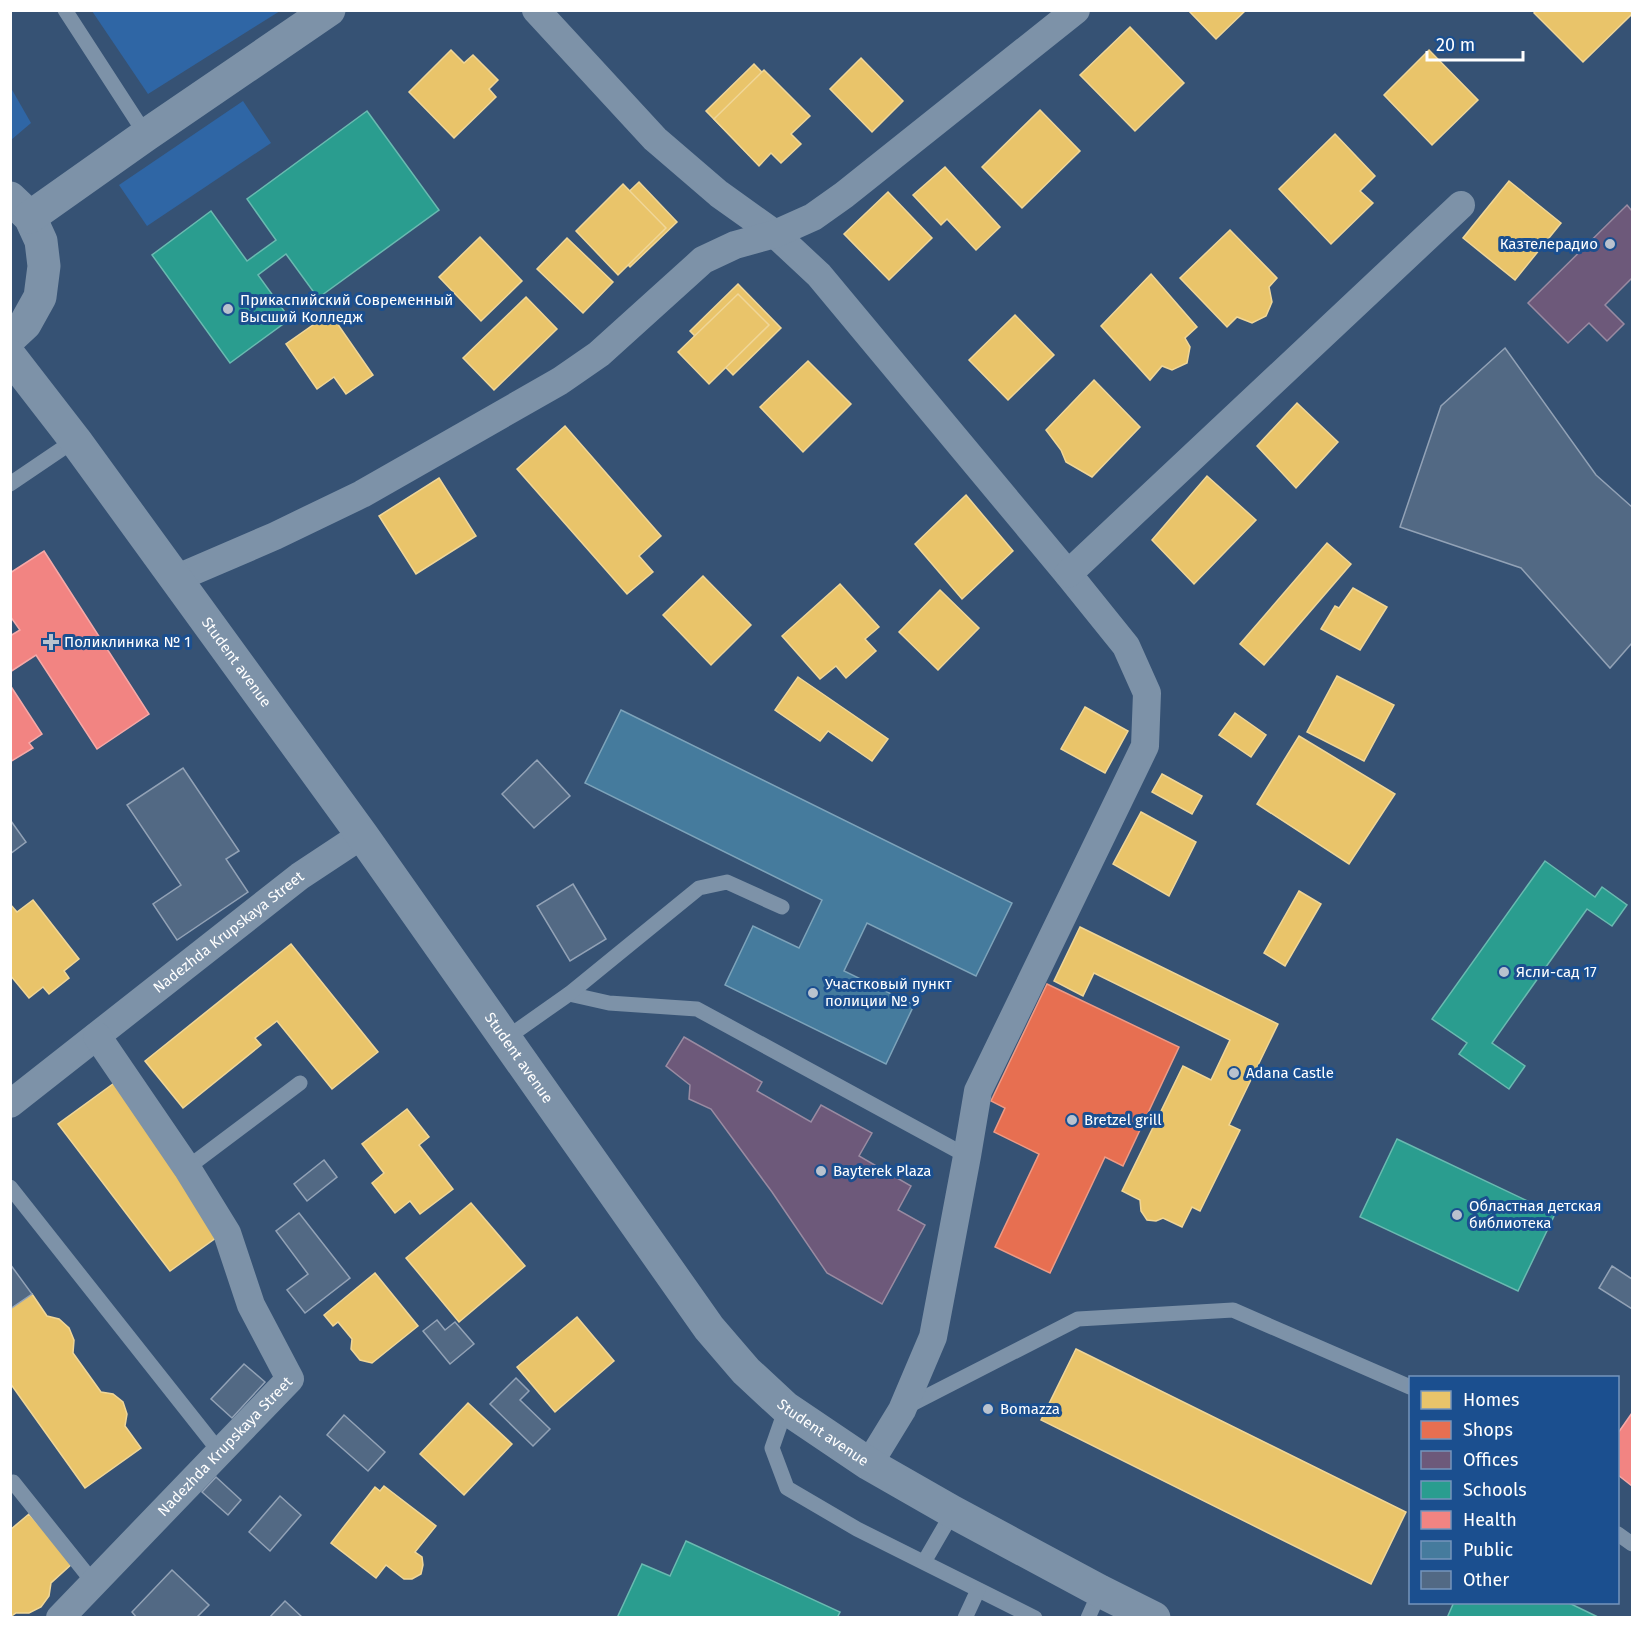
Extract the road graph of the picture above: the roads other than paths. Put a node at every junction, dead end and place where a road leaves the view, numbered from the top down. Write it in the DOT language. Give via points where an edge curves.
graph roads {
  1 [pos="65,10"];
  2 [pos="329,10"];
  3 [pos="536,10"];
  4 [pos="1076,10"];
  5 [pos="146,135"];
  6 [pos="1461,206"];
  7 [pos="20,208"];
  8 [pos="775,234"];
  9 [pos="10,338"];
  10 [pos="10,356"];
  11 [pos="75,440"];
  12 [pos="10,484"];
  13 [pos="1068,574"];
  14 [pos="175,579"];
  15 [pos="363,835"];
  16 [pos="782,907"];
  17 [pos="568,994"];
  18 [pos="97,1036"];
  19 [pos="505,1039"];
  20 [pos="300,1083"];
  21 [pos="10,1104"];
  22 [pos="968,1156"];
  23 [pos="187,1168"];
  24 [pos="10,1187"];
  25 [pos="1409,1387"];
  26 [pos="786,1408"];
  27 [pos="902,1410"];
  28 [pos="219,1451"];
  29 [pos="868,1464"];
  30 [pos="11,1482"];
  31 [pos="953,1512"];
  32 [pos="1619,1535"];
  33 [pos="1632,1544"];
  34 [pos="924,1562"];
  35 [pos="93,1582"];
  36 [pos="978,1590"];
  37 [pos="1094,1604"];
  38 [pos="60,1617"];
  39 [pos="965,1617"];
  40 [pos="1035,1617"];
  41 [pos="1154,1617"];
  1 -- 5 [label="lane"];
  2 -- 5 [label="street"];
  3 -- 8 [label="street" via="655,140 718,194"];
  4 -- 8 [label="street" via="844,195 813,217"];
  5 -- 7 [label="street"];
  6 -- 13 [label="street"];
  7 -- 9 [label="street" via="41,241 45,266 40,297 25,324"];
  8 -- 13 [label="street" via="819,275"];
  8 -- 14 [label="street" via="735,245 703,260 599,354 510,410 362,494"];
  10 -- 11 [label="street, Student avenue"];
  11 -- 12 [label="lane"];
  11 -- 14 [label="street, Student avenue"];
  13 -- 22 [label="street" via="1126,646 1146,693 1145,746 978,1091"];
  14 -- 15 [label="street, Student avenue"];
  15 -- 18 [label="street, Nadezhda Krupskaya Street" via="300,876"];
  15 -- 19 [label="street, Student avenue"];
  16 -- 17 [label="lane" via="727,882 699,888"];
  17 -- 19 [label="lane"];
  17 -- 22 [label="lane" via="609,1003 697,1010"];
  18 -- 21 [label="street, Nadezhda Krupskaya Street"];
  18 -- 23 [label="street, Nadezhda Krupskaya Street"];
  19 -- 26 [label="street, Student avenue" via="709,1328 746,1371"];
  20 -- 23 [label="lane"];
  22 -- 27 [label="street" via="933,1337"];
  23 -- 28 [label="street, Nadezhda Krupskaya Street" via="227,1233 250,1305 290,1378"];
  24 -- 28 [label="lane"];
  25 -- 27 [label="lane" via="1233,1310 1077,1319"];
  26 -- 29 [label="street, Student avenue"];
  26 -- 34 [label="lane" via="772,1448 787,1488"];
  27 -- 29 [label="street"];
  28 -- 35 [label="street, Nadezhda Krupskaya Street"];
  29 -- 31 [label="street, Student avenue"];
  30 -- 35 [label="lane"];
  31 -- 34 [label="lane"];
  31 -- 37 [label="street, Student avenue"];
  32 -- 33 [label="lane"];
  34 -- 36 [label="lane"];
  35 -- 38 [label="street, Nadezhda Krupskaya Street"];
  36 -- 39 [label="lane"];
  36 -- 40 [label="lane"];
  37 -- 41 [label="street, Student avenue"];
}
